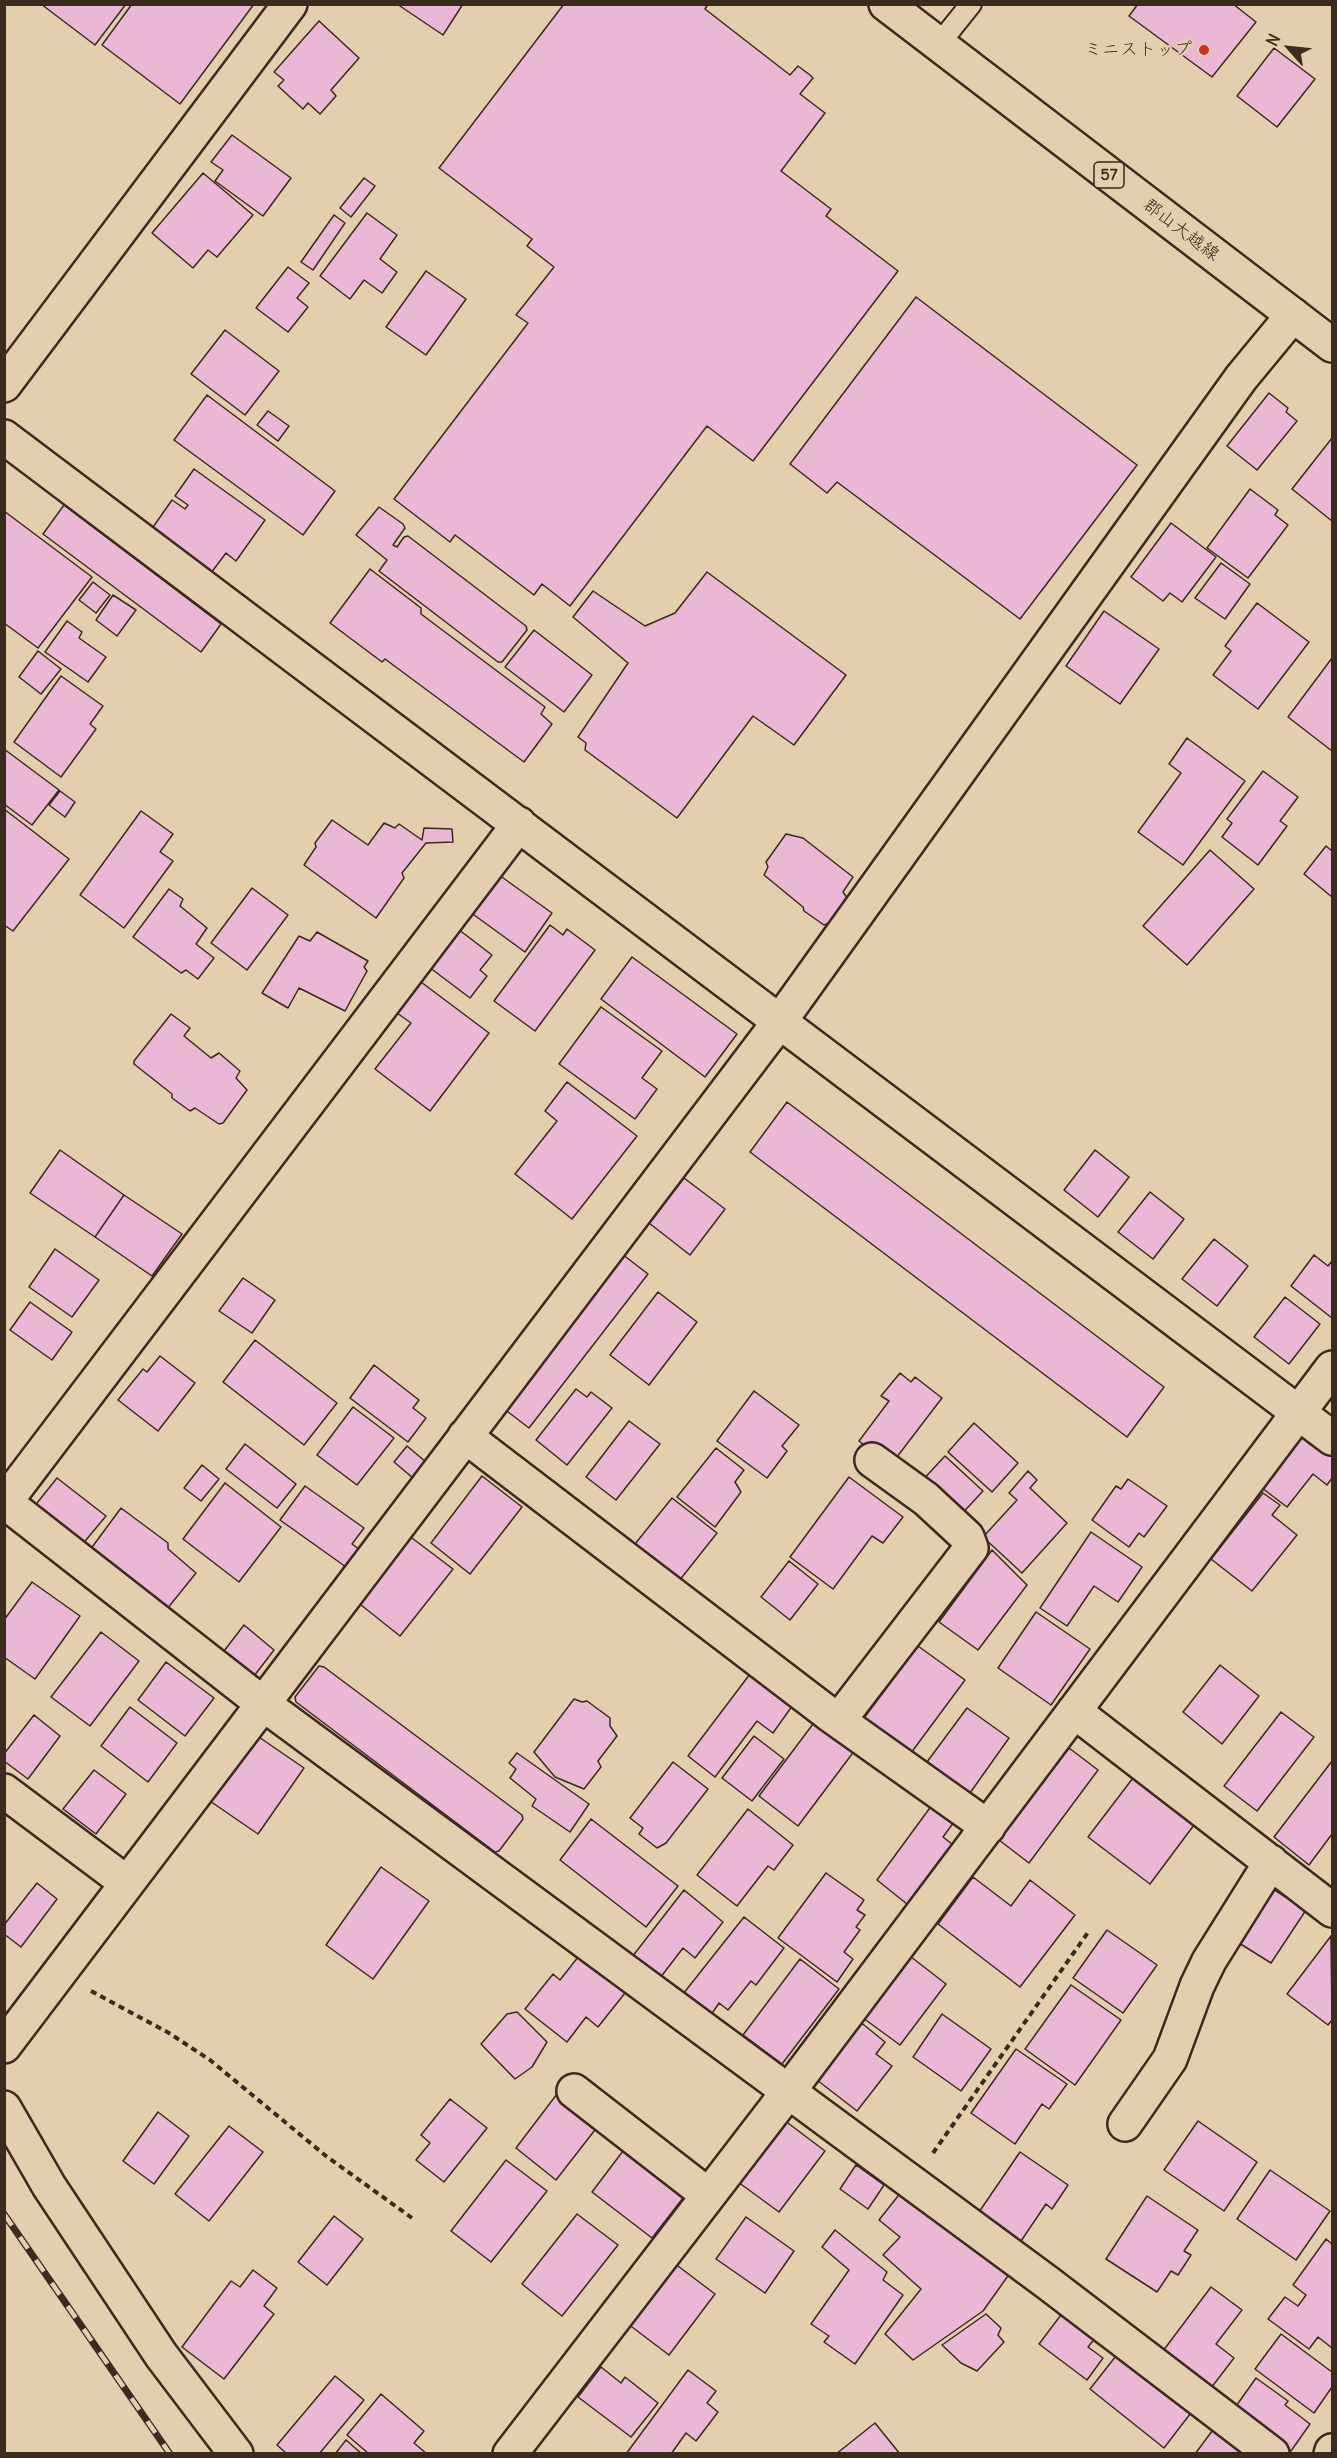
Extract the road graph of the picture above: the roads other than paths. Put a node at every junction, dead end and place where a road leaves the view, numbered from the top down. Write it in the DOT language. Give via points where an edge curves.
graph roads {
  1 [pos="290,4"];
  2 [pos="886,4"];
  3 [pos="971,4"];
  4 [pos="939,45"];
  5 [pos="1293,315"];
  6 [pos="1332,345"];
  7 [pos="4,385"];
  8 [pos="4,437"];
  9 [pos="519,825"];
  10 [pos="780,1021"];
  11 [pos="1332,1368"];
  12 [pos="1299,1413"];
  13 [pos="465,1436"];
  14 [pos="1332,1438"];
  15 [pos="872,1460"];
  16 [pos="262,1703"];
  17 [pos="1074,1711"];
  18 [pos="839,1720"];
  19 [pos="4,1791"];
  20 [pos="988,1827"];
  21 [pos="1271,1862"];
  22 [pos="127,1883"];
  23 [pos="1332,1910"];
  24 [pos="4,2046"];
  25 [pos="574,2091"];
  26 [pos="788,2092"];
  27 [pos="4,2108"];
  28 [pos="1125,2124"];
  29 [pos="708,2195"];
  30 [pos="236,2454"];
  31 [pos="510,2454"];
  32 [pos="1272,2454"];
  1 -- 7 [label="street"];
  2 -- 4 [label="street, 郡山大越線 / 57"];
  3 -- 4 [label="lane"];
  4 -- 5 [label="street, 郡山大越線 / 57"];
  5 -- 6 [label="street, 郡山大越線 / 57"];
  5 -- 10 [label="street" via="1241,378"];
  8 -- 9 [label="street"];
  9 -- 10 [label="street"];
  9 -- 16 [label="street" via="4,1502"];
  10 -- 12 [label="street"];
  10 -- 13 [label="street"];
  11 -- 12 [label="street"];
  12 -- 14 [label="street"];
  12 -- 17 [label="street"];
  13 -- 16 [label="street"];
  13 -- 18 [label="street"];
  15 -- 18 [label="street" via="926,1499 967,1537 971,1548"];
  16 -- 22 [label="street"];
  16 -- 26 [label="street"];
  17 -- 20 [label="street"];
  17 -- 21 [label="street"];
  18 -- 20 [label="street"];
  19 -- 22 [label="street"];
  20 -- 26 [label="street"];
  21 -- 23 [label="street"];
  21 -- 28 [label="street" via="1209,1961 1170,2059"];
  22 -- 24 [label="street"];
  25 -- 29 [label="street"];
  26 -- 29 [label="street"];
  26 -- 32 [label="street"];
  27 -- 30 [label="street" via="49,2186 161,2355"];
  29 -- 31 [label="street"];
}
